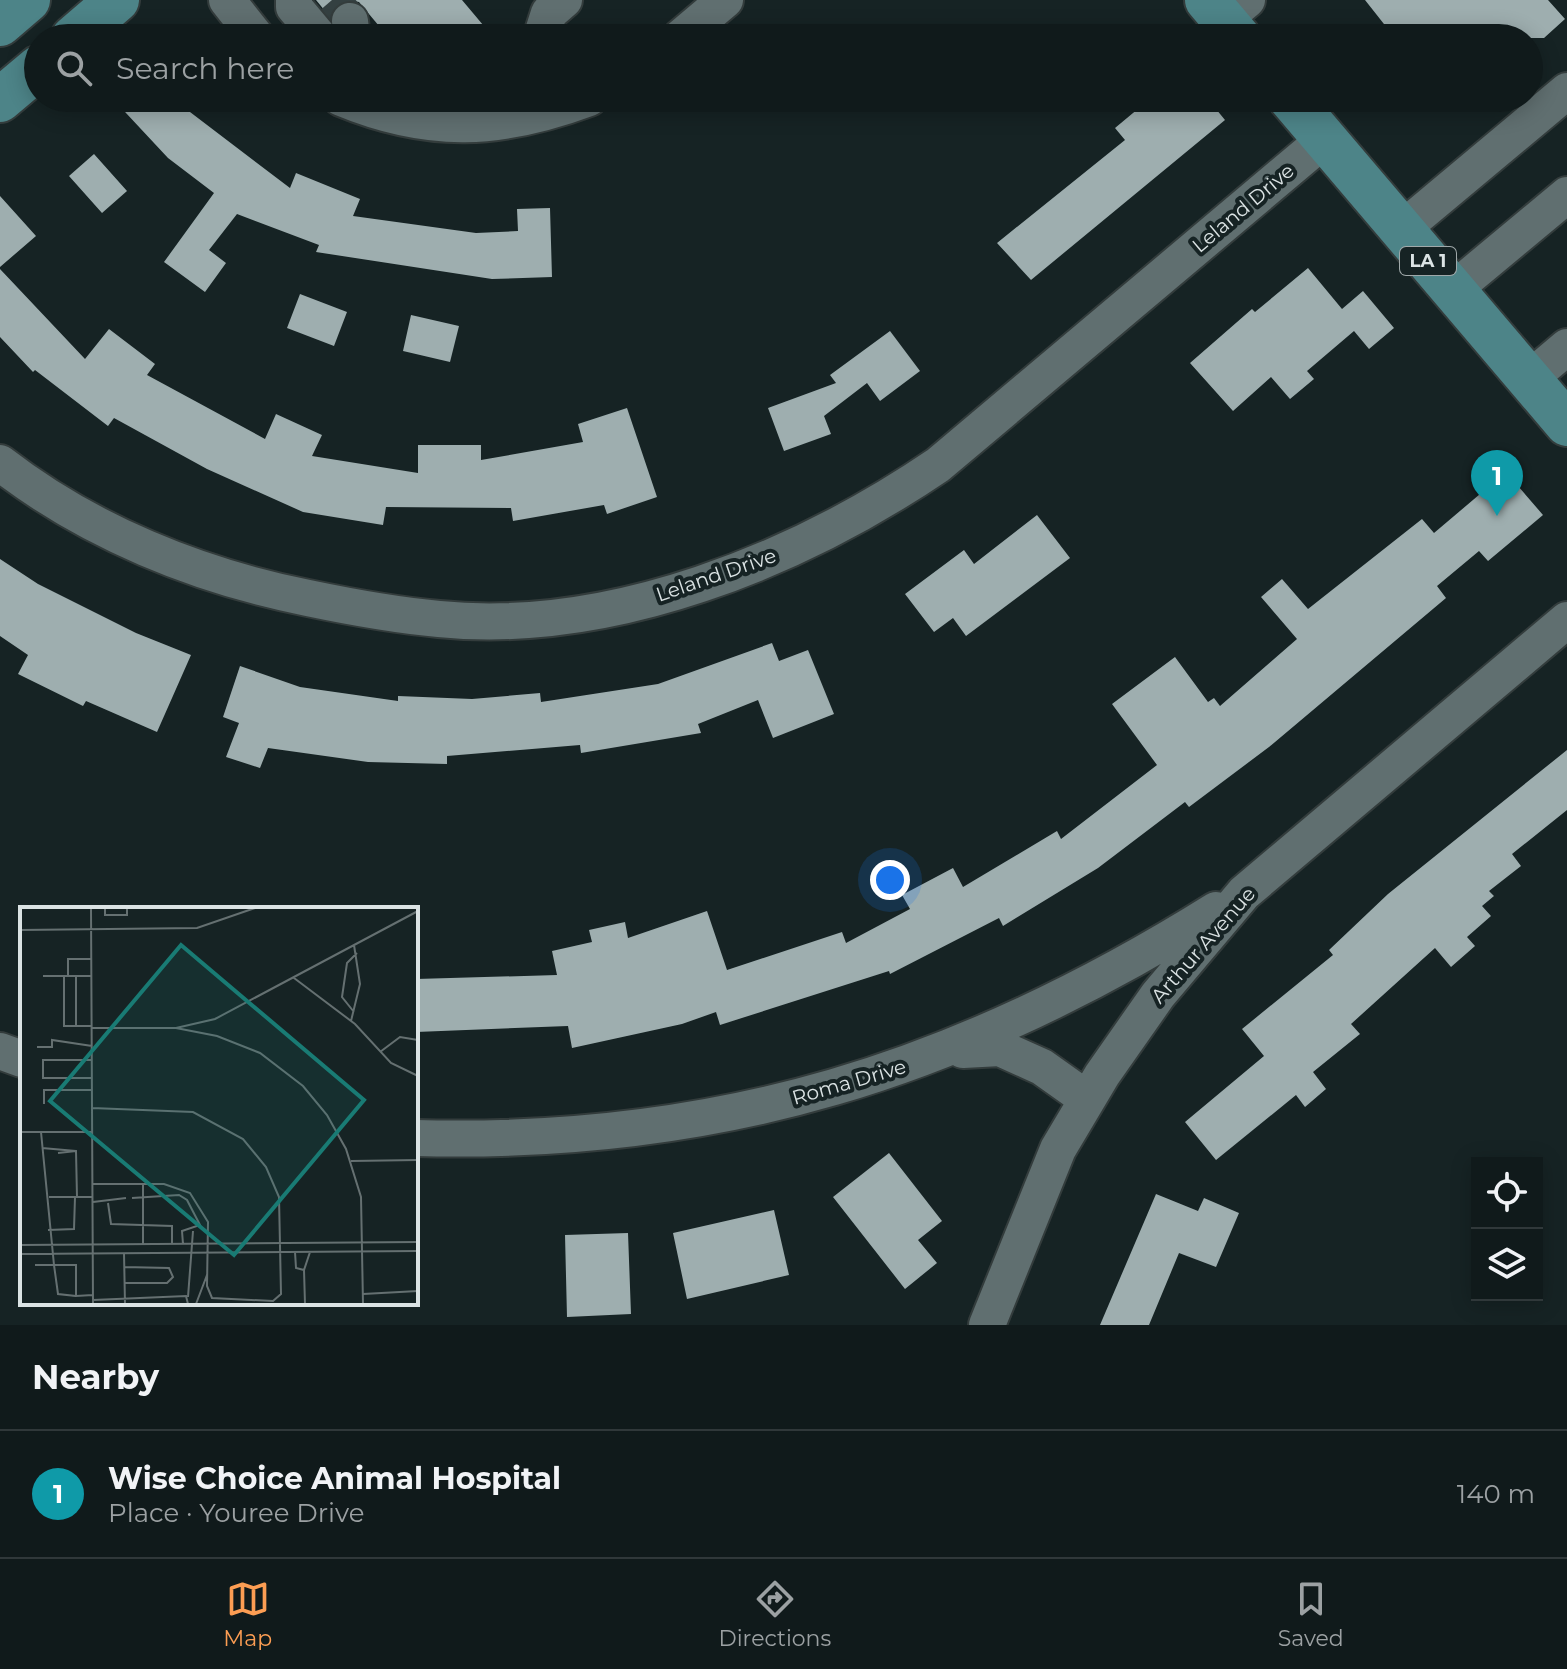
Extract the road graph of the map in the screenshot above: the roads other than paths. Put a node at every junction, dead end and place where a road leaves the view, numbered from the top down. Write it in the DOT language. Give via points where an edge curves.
graph roads {
  1 [pos="28,0"];
  2 [pos="117,0"];
  3 [pos="294,0"];
  4 [pos="725,0"];
  5 [pos="0,24"];
  6 [pos="89,24"];
  7 [pos="326,24"];
  8 [pos="697,24"];
  9 [pos="24,80"];
  10 [pos="1567,91"];
  11 [pos="0,100"];
  12 [pos="1543,111"];
  13 [pos="374,112"];
  14 [pos="550,112"];
  15 [pos="1302,112"];
  16 [pos="1542,112"];
  17 [pos="1325,139"];
  18 [pos="1567,195"];
  19 [pos="1402,229"];
  20 [pos="1453,290"];
  21 [pos="1567,347"];
  22 [pos="1529,379"];
  23 [pos="1567,424"];
  24 [pos="0,463"];
  25 [pos="1567,620"];
  26 [pos="1244,893"];
  27 [pos="0,1051"];
  28 [pos="945,1051"];
  29 [pos="20,1058"];
  30 [pos="1087,1099"];
  31 [pos="418,1138"];
  32 [pos="987,1325"];
  1 -- 5 [label="main road"];
  2 -- 6 [label="main road"];
  3 -- 7 [label="street" via="294,7"];
  4 -- 8 [label="street"];
  9 -- 11 [label="main road"];
  10 -- 12 [label="street"];
  13 -- 14 [label="street" via="419,123 481,126"];
  15 -- 17 [label="main road, LA 1"];
  16 -- 19 [label="street"];
  17 -- 19 [label="main road, LA 1"];
  17 -- 24 [label="street, Leland Drive" via="938,465 896,493 759,563 622,606 532,619 441,620 255,587 116,534"];
  18 -- 20 [label="street"];
  19 -- 20 [label="main road, LA 1"];
  20 -- 22 [label="main road, LA 1"];
  21 -- 22 [label="street"];
  22 -- 23 [label="main road, LA 1"];
  25 -- 26 [label="street, Arthur Avenue"];
  26 -- 28 [label="street, Roma Drive" via="1116,972"];
  26 -- 30 [label="street, Arthur Avenue" via="1158,995"];
  27 -- 29 [label="street"];
  28 -- 30 [label="street" via="1000,1048 1042,1067"];
  28 -- 31 [label="street, Roma Drive" via="846,1085 719,1116 589,1135"];
  30 -- 32 [label="street, Arthur Avenue" via="1058,1149"];
}
